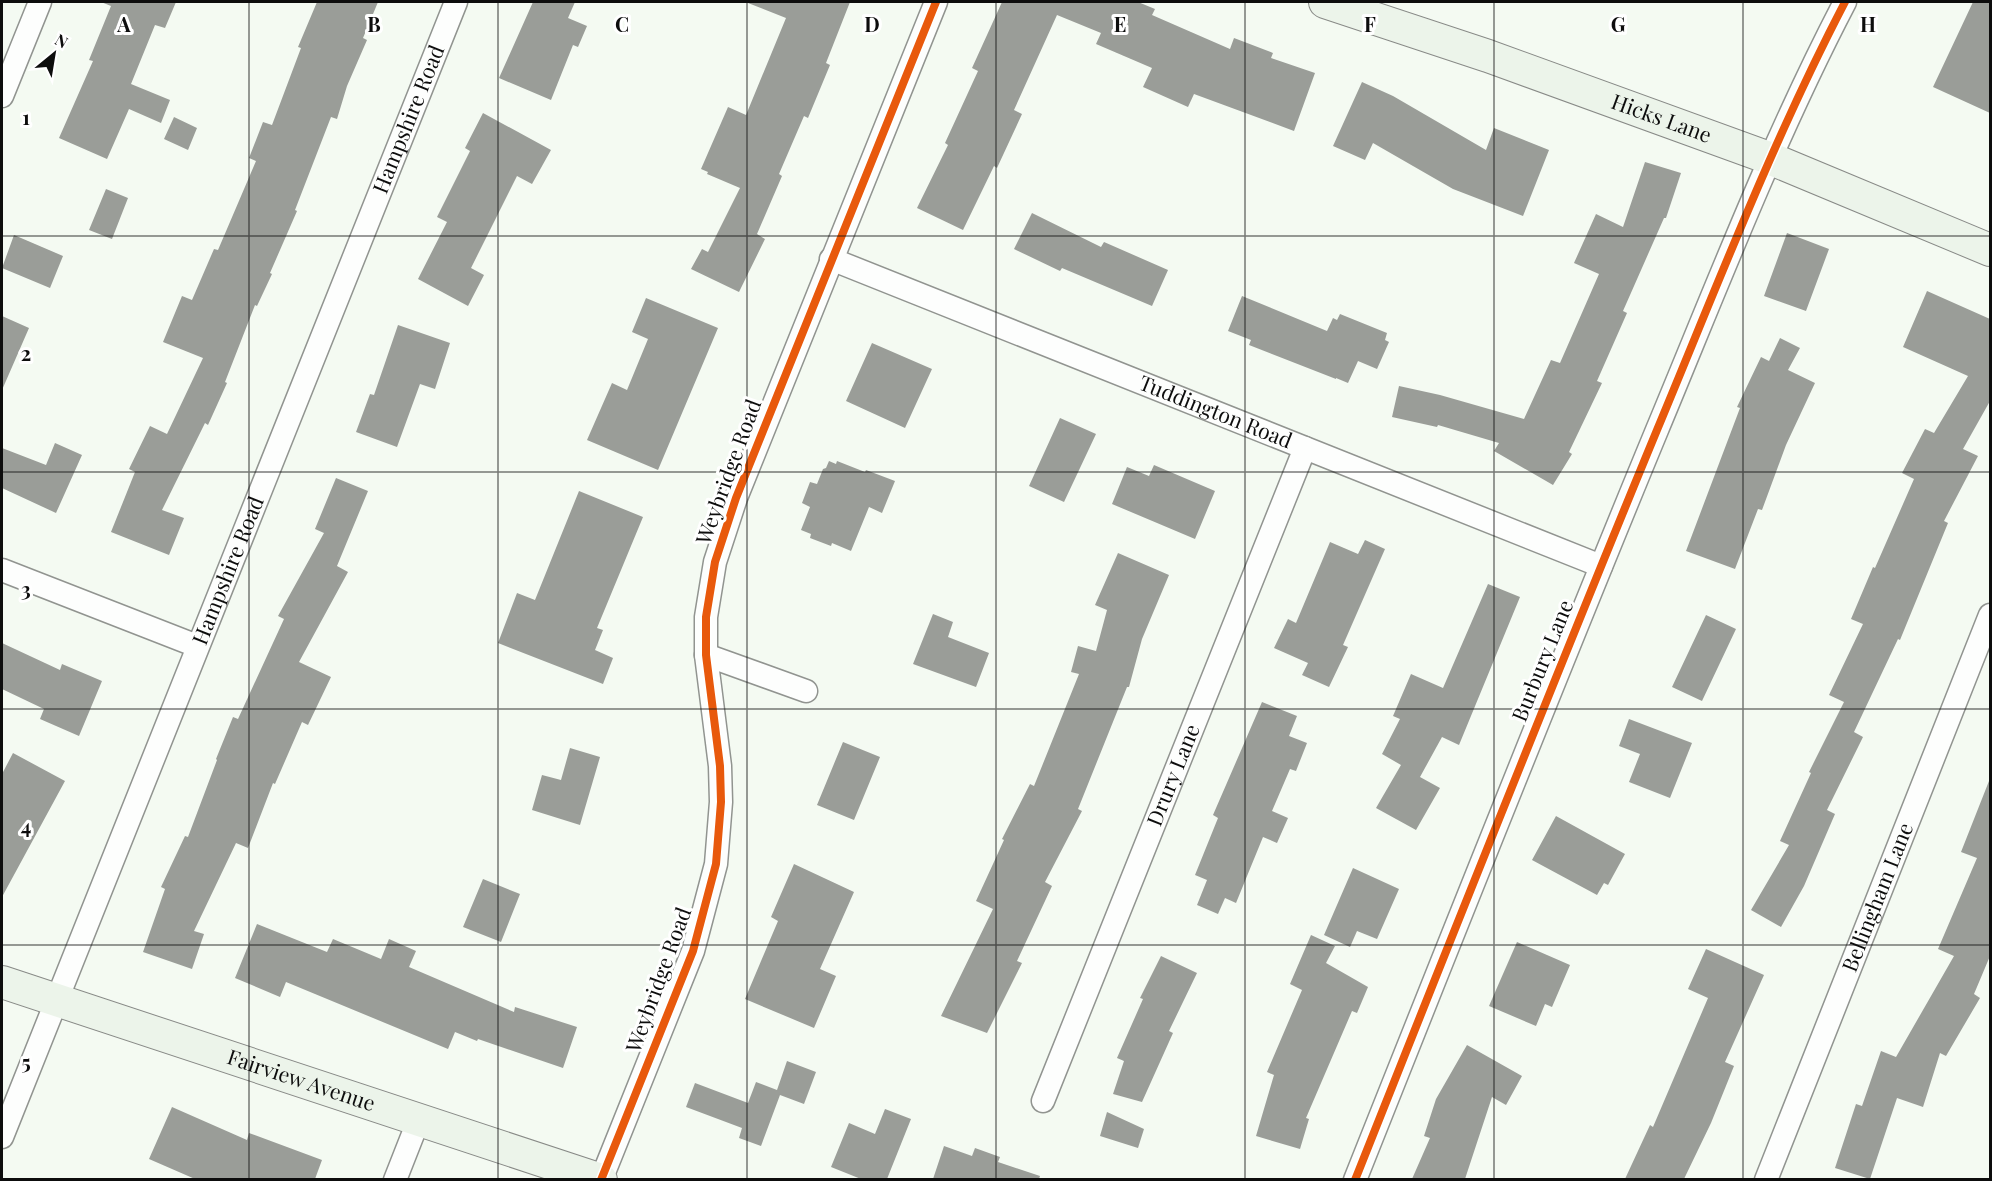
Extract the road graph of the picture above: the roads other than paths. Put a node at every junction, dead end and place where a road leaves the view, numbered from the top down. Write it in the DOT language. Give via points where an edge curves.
graph roads {
  1 [pos="40,2"];
  2 [pos="456,2"];
  3 [pos="936,2"];
  4 [pos="1325,2"];
  5 [pos="1845,2"];
  6 [pos="2,96"];
  7 [pos="1769,158"];
  8 [pos="1990,250"];
  9 [pos="831,259"];
  10 [pos="1305,448"];
  11 [pos="1600,566"];
  12 [pos="2,570"];
  13 [pos="1990,615"];
  14 [pos="197,646"];
  15 [pos="706,655"];
  16 [pos="806,691"];
  17 [pos="2,982"];
  18 [pos="56,999"];
  19 [pos="1043,1101"];
  20 [pos="419,1119"];
  21 [pos="2,1137"];
  22 [pos="395,1179"];
  23 [pos="601,1179"];
  24 [pos="1355,1179"];
  25 [pos="1766,1179"];
  1 -- 6 [label="street"];
  2 -- 14 [label="street, Hampshire Road"];
  3 -- 9 [label="street, Weybridge Road"];
  4 -- 7 [label="main road, Hicks Lane" via="1488,56"];
  5 -- 7 [label="street, Burbury Lane"];
  7 -- 8 [label="main road, Hicks Lane"];
  7 -- 11 [label="street, Burbury Lane"];
  9 -- 10 [label="street, Tuddington Road"];
  9 -- 15 [label="street, Weybridge Road" via="718,551 706,616"];
  10 -- 11 [label="street, Tuddington Road"];
  10 -- 19 [label="street, Drury Lane"];
  11 -- 24 [label="street, Burbury Lane"];
  12 -- 14 [label="street"];
  13 -- 25 [label="street, Bellingham Lane"];
  14 -- 18 [label="street, Hampshire Road"];
  15 -- 16 [label="street"];
  15 -- 23 [label="street, Weybridge Road" via="720,766 716,864 693,951"];
  17 -- 18 [label="main road, Fairview Avenue"];
  18 -- 20 [label="main road, Fairview Avenue"];
  18 -- 21 [label="street, Hampshire Road"];
  20 -- 22 [label="street"];
  20 -- 23 [label="main road, Fairview Avenue"];
}
